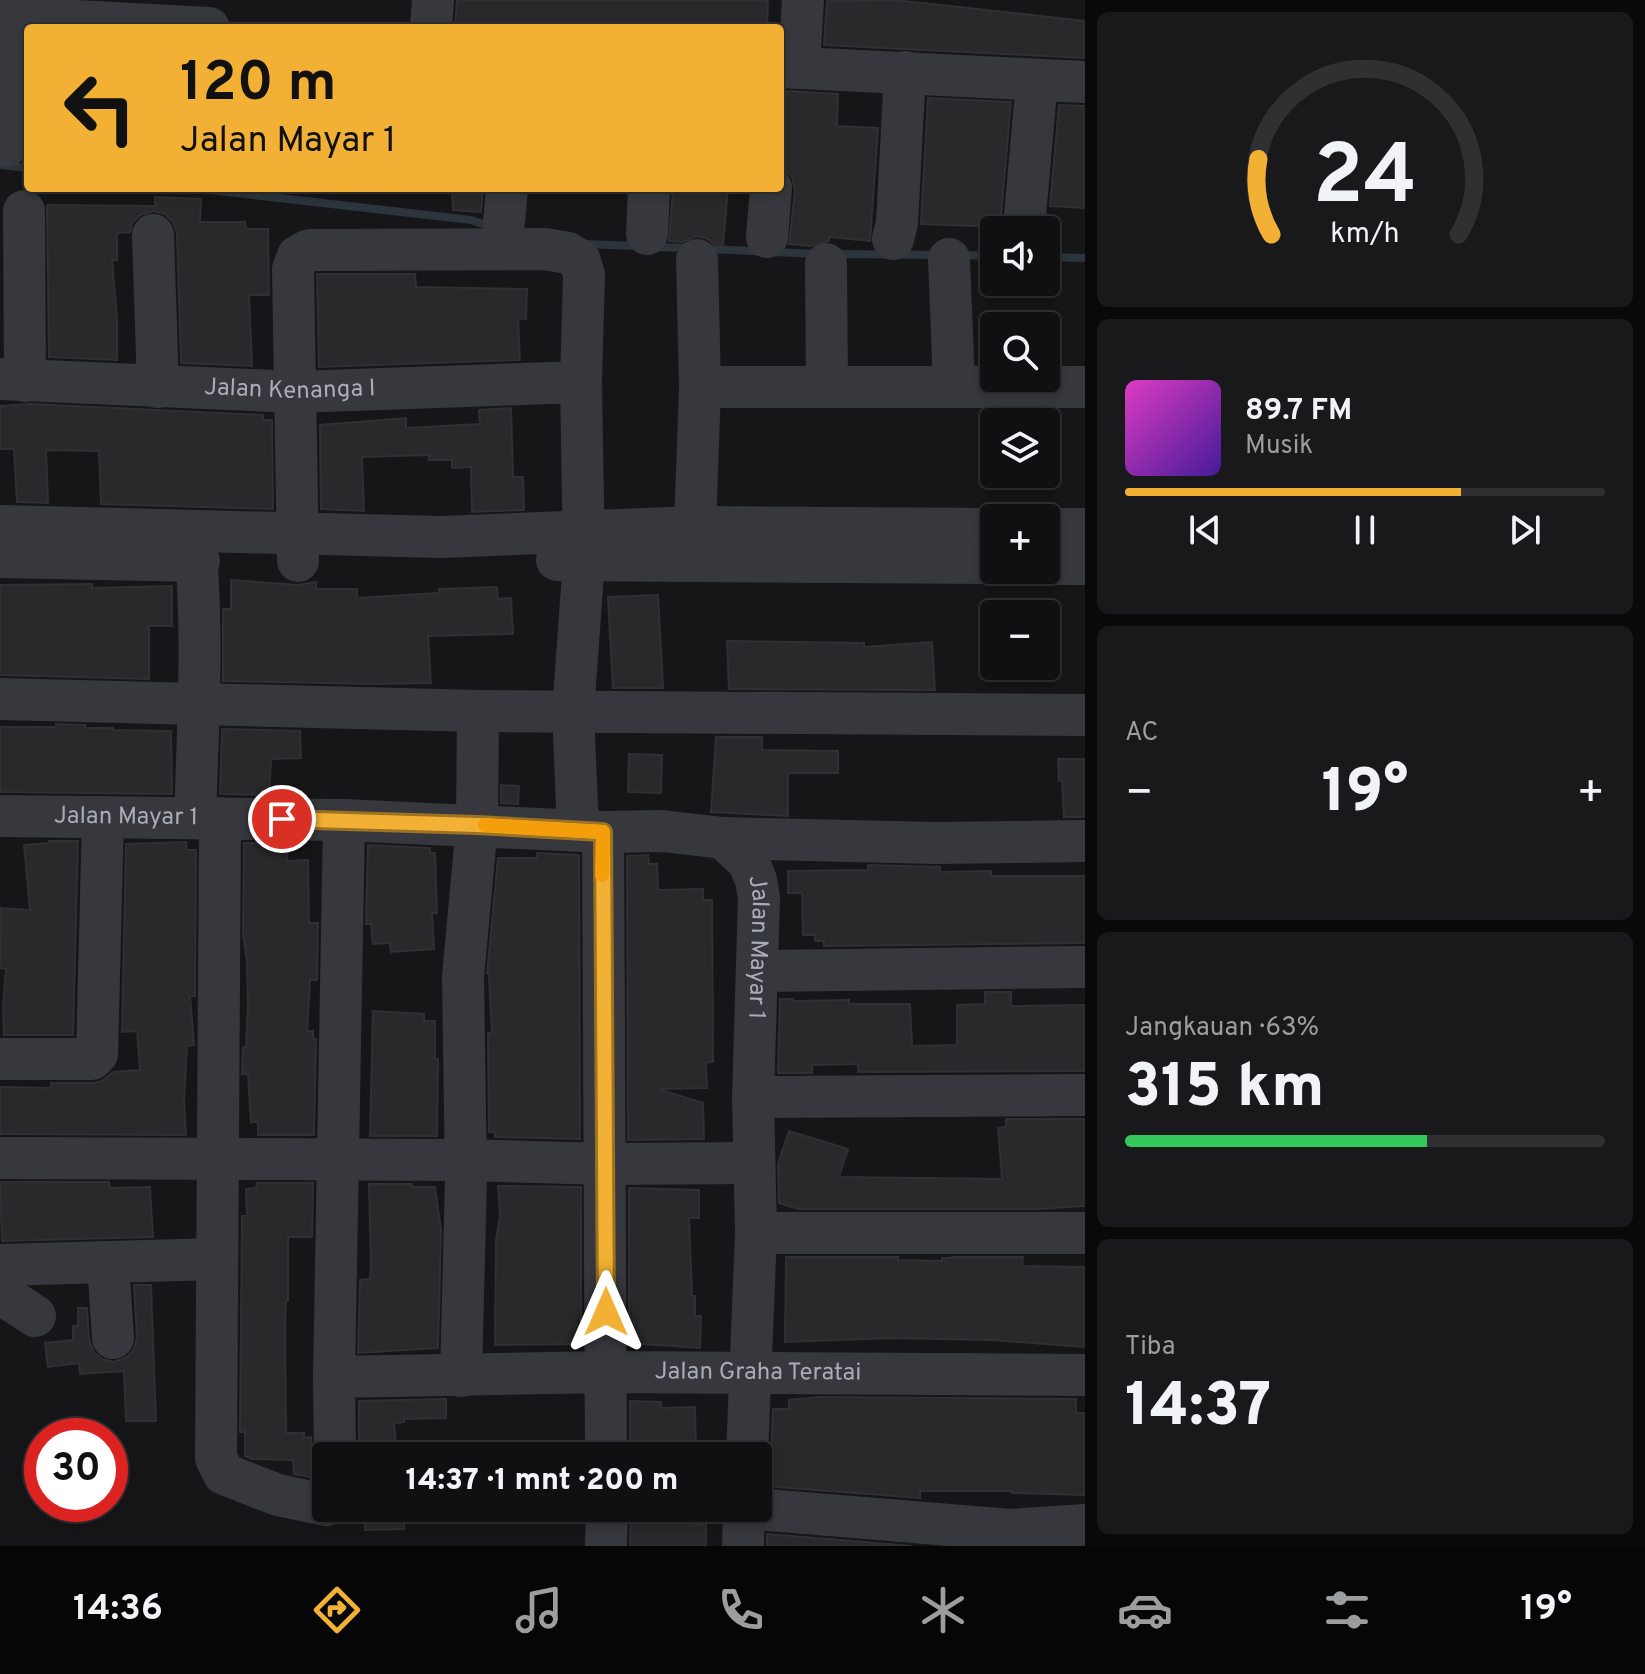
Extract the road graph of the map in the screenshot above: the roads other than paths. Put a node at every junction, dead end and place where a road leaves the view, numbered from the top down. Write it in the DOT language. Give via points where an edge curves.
graph roads {
  1 [pos="433,0"];
  2 [pos="803,0"];
  3 [pos="4,18"];
  4 [pos="99,24"];
  5 [pos="431,24"];
  6 [pos="790,67"];
  7 [pos="905,72"];
  8 [pos="1037,80"];
  9 [pos="1085,82"];
  10 [pos="7,146"];
  11 [pos="649,192"];
  12 [pos="771,192"];
  13 [pos="24,211"];
  14 [pos="1025,216"];
  15 [pos="647,234"];
  16 [pos="153,235"];
  17 [pos="767,237"];
  18 [pos="893,239"];
  19 [pos="949,259"];
  20 [pos="697,260"];
  21 [pos="826,264"];
  22 [pos="12,380"];
  23 [pos="581,382"];
  24 [pos="954,385"];
  25 [pos="827,386"];
  26 [pos="158,387"];
  27 [pos="700,387"];
  28 [pos="1085,387"];
  29 [pos="297,392"];
  30 [pos="0,526"];
  31 [pos="1060,529"];
  32 [pos="1085,529"];
  33 [pos="980,530"];
  34 [pos="694,544"];
  35 [pos="583,545"];
  36 [pos="196,547"];
  37 [pos="298,547"];
  38 [pos="0,557"];
  39 [pos="980,562"];
  40 [pos="1060,564"];
  41 [pos="1085,564"];
  42 [pos="0,699"];
  43 [pos="199,702"];
  44 [pos="478,711"];
  45 [pos="573,712"];
  46 [pos="1085,715"];
  47 [pos="0,816"];
  48 [pos="103,817"];
  49 [pos="208,818"];
  50 [pos="344,820"];
  51 [pos="477,825"];
  52 [pos="590,831"];
  53 [pos="723,838"];
  54 [pos="1085,841"];
  55 [pos="1085,967"];
  56 [pos="757,971"];
  57 [pos="0,1059"];
  58 [pos="1085,1095"];
  59 [pos="753,1097"];
  60 [pos="0,1158"];
  61 [pos="218,1158"];
  62 [pos="339,1159"];
  63 [pos="464,1160"];
  64 [pos="754,1163"];
  65 [pos="604,1164"];
  66 [pos="756,1233"];
  67 [pos="1085,1233"];
  68 [pos="217,1259"];
  69 [pos="108,1263"];
  70 [pos="0,1265"];
  71 [pos="0,1293"];
  72 [pos="35,1316"];
  73 [pos="113,1338"];
  74 [pos="606,1372"];
  75 [pos="752,1372"];
  76 [pos="1085,1375"];
  77 [pos="461,1376"];
  78 [pos="334,1377"];
  79 [pos="335,1442"];
  80 [pos="606,1442"];
  81 [pos="748,1442"];
  82 [pos="312,1502"];
  83 [pos="772,1511"];
  84 [pos="607,1522"];
  85 [pos="744,1522"];
  86 [pos="1085,1525"];
  87 [pos="1011,1538"];
  88 [pos="606,1546"];
  89 [pos="743,1546"];
  1 -- 5 [label="street"];
  2 -- 6 [label="street"];
  3 -- 4 [label="street"];
  3 -- 10 [label="street"];
  6 -- 7 [label="street"];
  7 -- 8 [label="street"];
  7 -- 18 [label="street"];
  8 -- 9 [label="street"];
  8 -- 14 [label="street"];
  11 -- 15 [label="street"];
  12 -- 17 [label="street"];
  13 -- 22 [label="street"];
  16 -- 26 [label="street"];
  19 -- 24 [label="street"];
  20 -- 27 [label="street"];
  21 -- 25 [label="street"];
  22 -- 26 [label="street, Jalan Kenanga I"];
  23 -- 29 [label="street, Jalan Kenanga I"];
  23 -- 29 [label="street" via="584,275 580,261 568,253 309,250 298,256 293,269"];
  23 -- 35 [label="street"];
  24 -- 25 [label="street"];
  24 -- 28 [label="street"];
  25 -- 27 [label="street"];
  26 -- 29 [label="street, Jalan Kenanga I"];
  27 -- 34 [label="street"];
  29 -- 37 [label="street"];
  30 -- 36 [label="street"];
  31 -- 32 [label="street"];
  33 -- 34 [label="street"];
  34 -- 35 [label="street"];
  34 -- 39 [label="street"];
  35 -- 37 [label="street" via="441,537"];
  35 -- 45 [label="street"];
  36 -- 37 [label="street"];
  36 -- 38 [label="street"];
  36 -- 43 [label="street"];
  40 -- 41 [label="street"];
  42 -- 43 [label="street"];
  43 -- 44 [label="street"];
  43 -- 49 [label="street"];
  44 -- 45 [label="street"];
  44 -- 51 [label="street"];
  45 -- 46 [label="street"];
  45 -- 52 [label="street"];
  47 -- 48 [label="street, Jalan Mayar 1"];
  48 -- 49 [label="street, Jalan Mayar 1"];
  48 -- 57 [label="street" via="97,1054 92,1059"];
  49 -- 50 [label="street, Jalan Mayar 1"];
  49 -- 61 [label="street"];
  50 -- 51 [label="street, Jalan Mayar 1"];
  50 -- 62 [label="street"];
  51 -- 52 [label="street, Jalan Mayar 1"];
  51 -- 63 [label="street" via="463,977"];
  52 -- 53 [label="street, Jalan Mayar 1"];
  52 -- 65 [label="street"];
  53 -- 54 [label="street"];
  53 -- 56 [label="street, Jalan Mayar 1" via="748,861 756,880"];
  55 -- 56 [label="street"];
  56 -- 59 [label="street, Jalan Mayar 1"];
  58 -- 59 [label="street"];
  59 -- 64 [label="street, Jalan Mayar 1"];
  60 -- 61 [label="street"];
  61 -- 62 [label="street"];
  61 -- 68 [label="street"];
  62 -- 63 [label="street"];
  62 -- 78 [label="street"];
  63 -- 65 [label="street"];
  63 -- 77 [label="street"];
  64 -- 65 [label="street"];
  64 -- 66 [label="street, Jalan Mayar 1"];
  65 -- 74 [label="street"];
  66 -- 67 [label="street"];
  66 -- 75 [label="street, Jalan Mayar 1"];
  68 -- 69 [label="street"];
  68 -- 82 [label="street" via="217,1465 224,1474"];
  69 -- 70 [label="street"];
  69 -- 73 [label="street"];
  71 -- 72 [label="street"];
  74 -- 75 [label="street, Jalan Graha Teratai"];
  74 -- 77 [label="street, Jalan Graha Teratai"];
  74 -- 80 [label="street"];
  75 -- 76 [label="street, Jalan Graha Teratai"];
  75 -- 81 [label="street, Jalan Mayar 1"];
  77 -- 78 [label="street, Jalan Graha Teratai"];
  78 -- 79 [label="street"];
  83 -- 87 [label="street"];
  84 -- 88 [label="street"];
  85 -- 89 [label="street"];
  86 -- 87 [label="street"];
}
